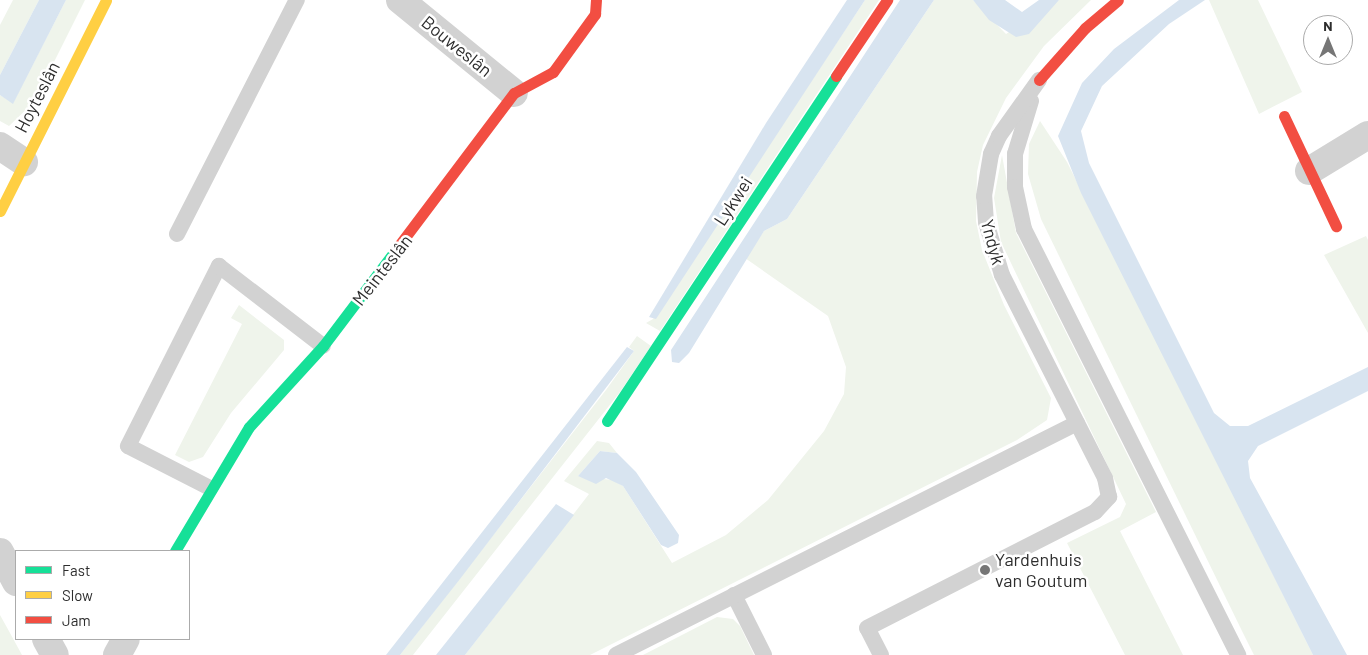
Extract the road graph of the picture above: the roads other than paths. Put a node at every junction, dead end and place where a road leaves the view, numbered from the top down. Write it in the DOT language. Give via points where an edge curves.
graph roads {
  1 [pos="106,0"];
  2 [pos="297,0"];
  3 [pos="400,0"];
  4 [pos="596,0"];
  5 [pos="887,0"];
  6 [pos="1118,0"];
  7 [pos="1038,80"];
  8 [pos="514,93"];
  9 [pos="1284,116"];
  10 [pos="1368,135"];
  11 [pos="0,146"];
  12 [pos="24,162"];
  13 [pos="1309,171"];
  14 [pos="0,211"];
  15 [pos="1336,226"];
  16 [pos="177,234"];
  17 [pos="322,346"];
  18 [pos="607,421"];
  19 [pos="1076,423"];
  20 [pos="210,488"];
  21 [pos="176,550"];
  22 [pos="0,552"];
  23 [pos="15,580"];
  24 [pos="734,595"];
  25 [pos="47,640"];
  26 [pos="125,640"];
  27 [pos="55,655"];
  28 [pos="117,655"];
  29 [pos="616,655"];
  30 [pos="764,655"];
  31 [pos="881,655"];
  32 [pos="1238,655"];
  1 -- 12 [label="street, Hoyteslân"];
  2 -- 16 [label="lane"];
  3 -- 8 [label="street, Bouweslân"];
  4 -- 8 [label="street, Meinteslân" via="595,14 553,72"];
  5 -- 18 [label="street, Lykwei"];
  6 -- 7 [label="street, Yndyk" via="1084,28"];
  7 -- 19 [label="lane, Yndyk" via="991,154 984,196 986,222 1002,275"];
  7 -- 32 [label="lane" via="1015,154 1015,187 1024,229"];
  8 -- 17 [label="street, Meinteslân"];
  9 -- 13 [label="street"];
  10 -- 13 [label="street"];
  11 -- 12 [label="street"];
  12 -- 14 [label="street, Hoyteslân"];
  13 -- 15 [label="street"];
  17 -- 20 [label="street, Meinteslân" via="248,427"];
  17 -- 20 [label="lane" via="219,266 128,446"];
  19 -- 24 [label="lane"];
  19 -- 31 [label="lane, Yndyk" via="1109,488 1104,506 867,628"];
  20 -- 21 [label="street, Meinteslân"];
  22 -- 23 [label="street"];
  24 -- 29 [label="lane"];
  24 -- 30 [label="lane"];
  25 -- 27 [label="street"];
  26 -- 28 [label="street"];
}
